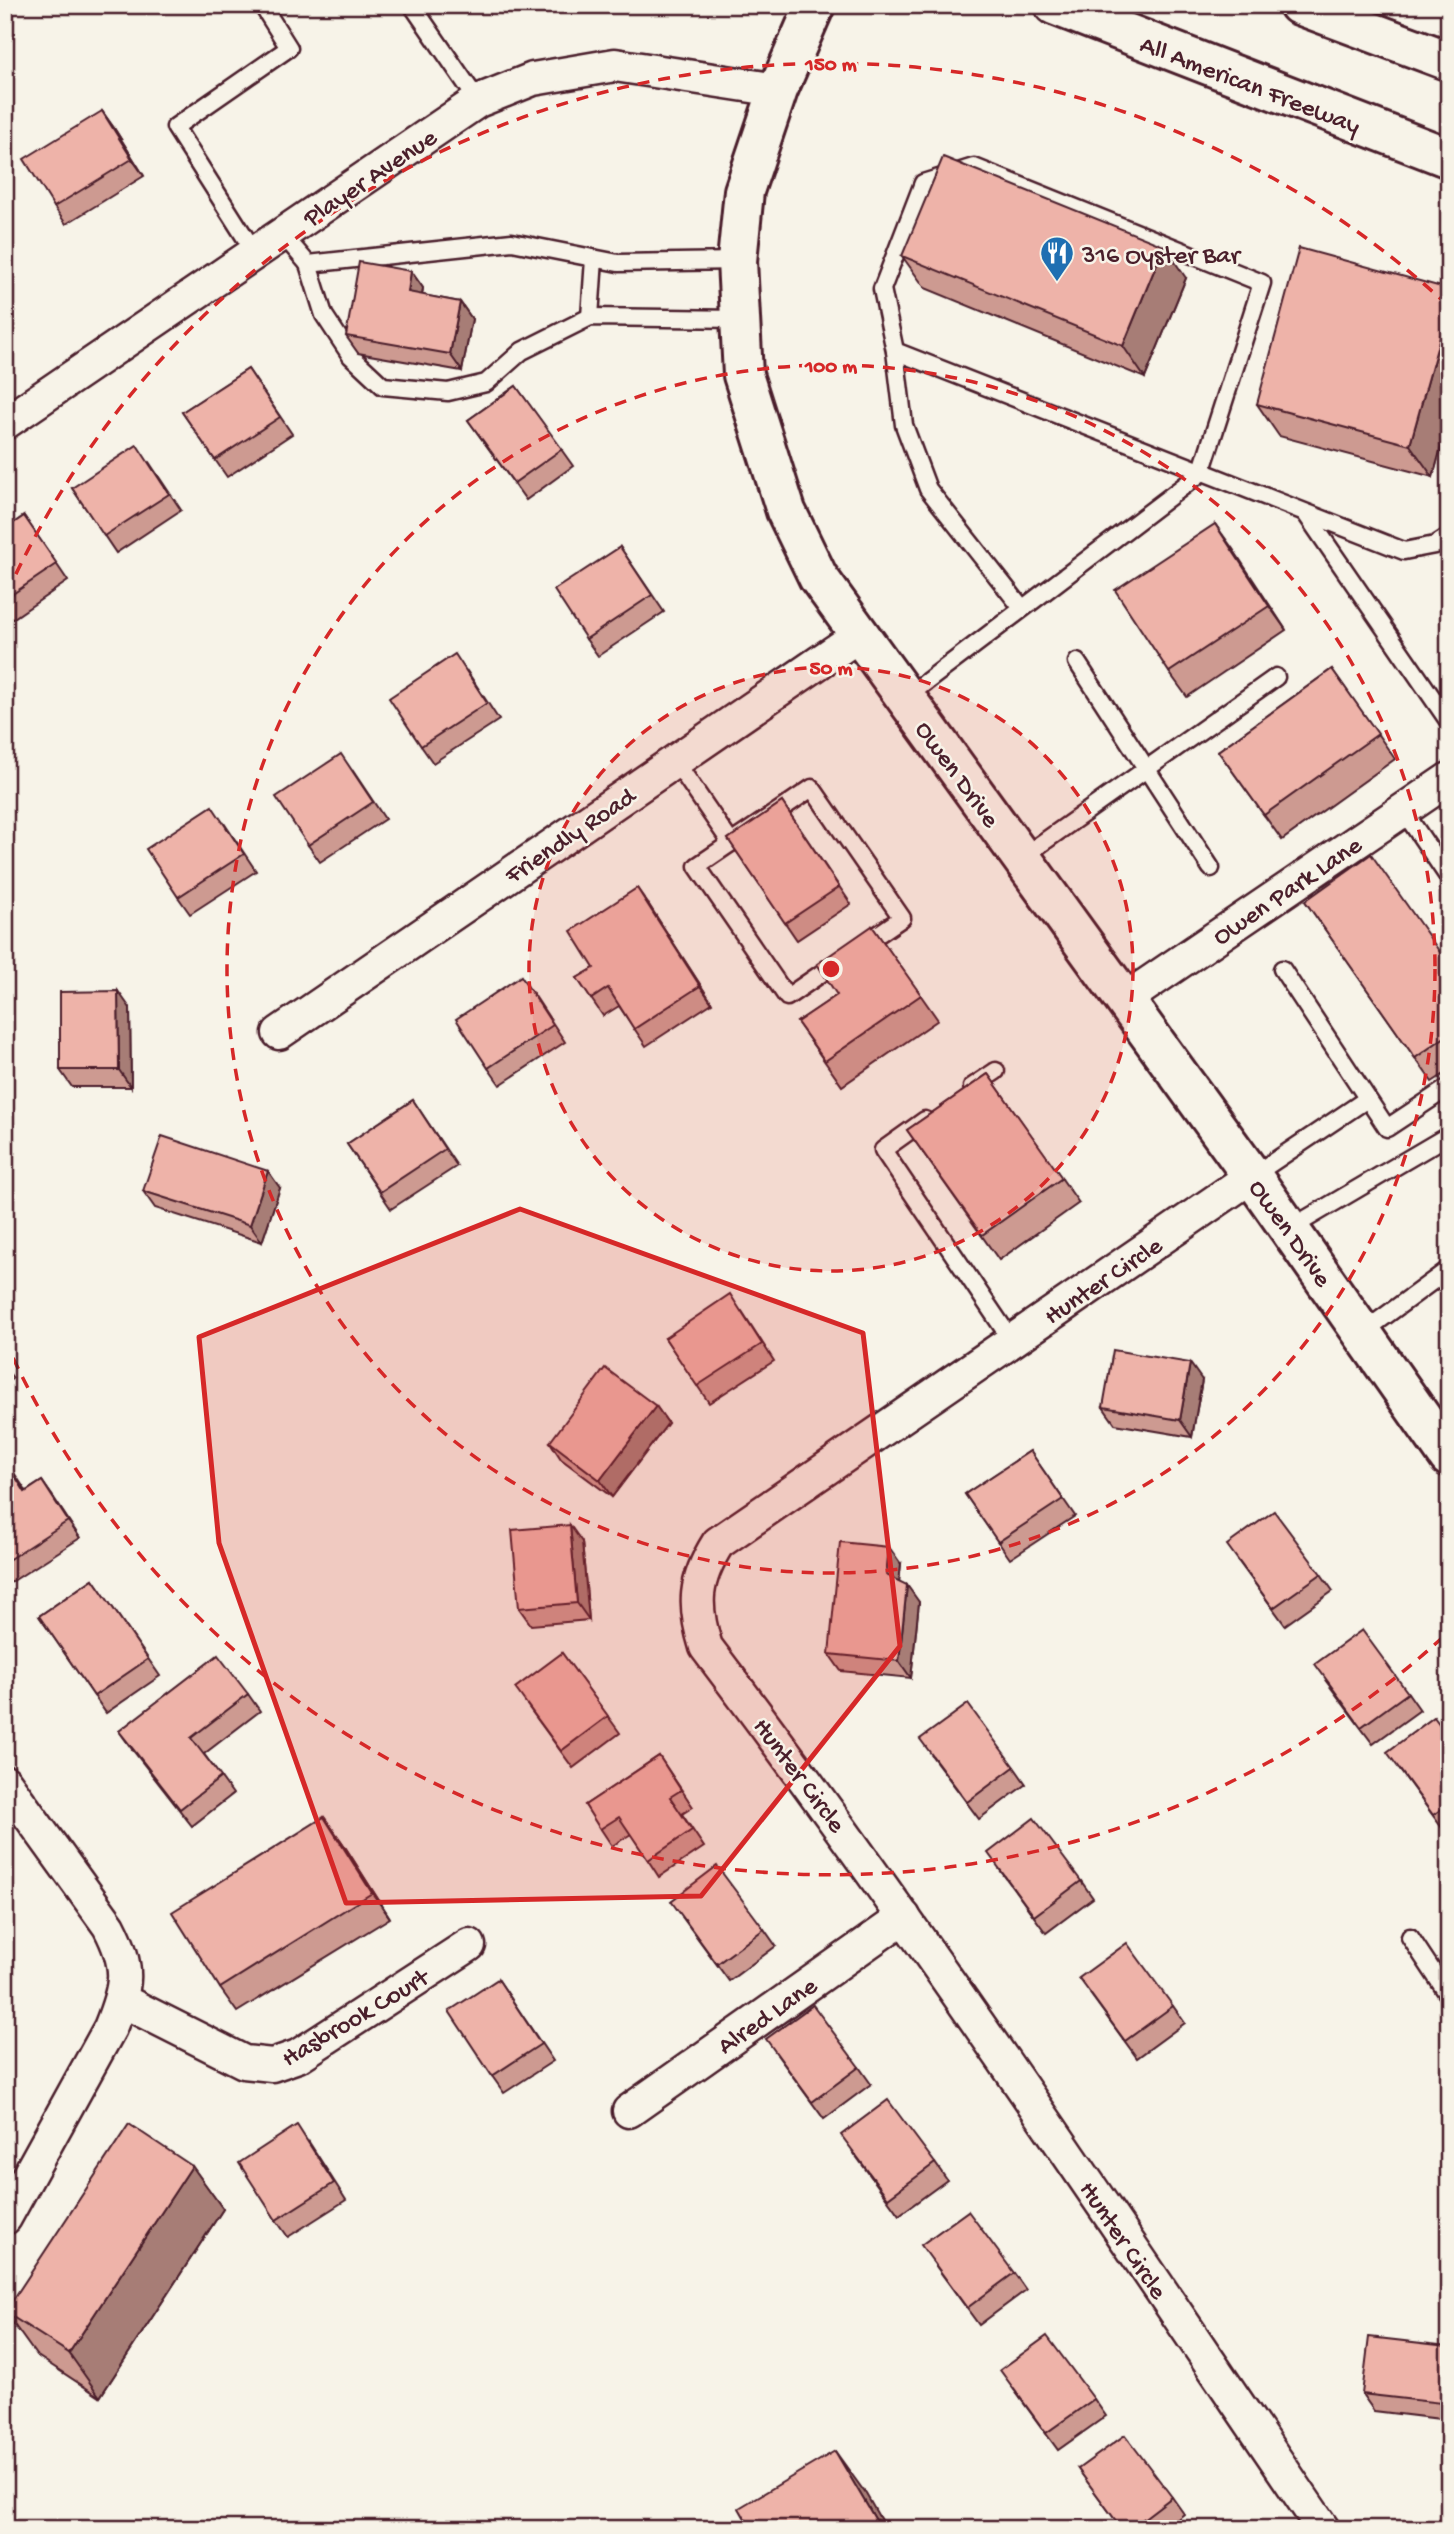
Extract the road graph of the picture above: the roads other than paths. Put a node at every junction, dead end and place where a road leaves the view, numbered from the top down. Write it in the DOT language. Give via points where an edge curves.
graph roads {
  1 [pos="412,5"];
  2 [pos="815,5"];
  3 [pos="1054,5"];
  4 [pos="1300,5"];
  5 [pos="270,8"];
  6 [pos="1449,61"];
  7 [pos="778,90"];
  8 [pos="478,102"];
  9 [pos="1449,158"];
  10 [pos="283,235"];
  11 [pos="255,253"];
  12 [pos="594,259"];
  13 [pos="737,261"];
  14 [pos="308,264"];
  15 [pos="590,317"];
  16 [pos="740,319"];
  17 [pos="895,351"];
  18 [pos="5,423"];
  19 [pos="1201,473"];
  20 [pos="1306,514"];
  21 [pos="1449,536"];
  22 [pos="1023,608"];
  23 [pos="859,635"];
  24 [pos="1077,662"];
  25 [pos="1276,677"];
  26 [pos="905,698"];
  27 [pos="1449,722"];
  28 [pos="675,761"];
  29 [pos="1146,770"];
  30 [pos="1449,779"];
  31 [pos="1404,810"];
  32 [pos="731,843"];
  33 [pos="1021,858"];
  34 [pos="1211,868"];
  35 [pos="1449,878"];
  36 [pos="1282,969"];
  37 [pos="1124,1000"];
  38 [pos="279,1033"];
  39 [pos="996,1071"];
  40 [pos="1449,1087"];
  41 [pos="962,1094"];
  42 [pos="1367,1098"];
  43 [pos="940,1110"];
  44 [pos="1449,1135"];
  45 [pos="1252,1176"];
  46 [pos="1289,1229"];
  47 [pos="1449,1269"];
  48 [pos="1362,1333"];
  49 [pos="1012,1341"];
  50 [pos="1449,1457"];
  51 [pos="5,1782"];
  52 [pos="904,1917"];
  53 [pos="1410,1937"];
  54 [pos="469,1945"];
  55 [pos="1449,1996"];
  56 [pos="121,2000"];
  57 [pos="629,2111"];
  58 [pos="5,2218"];
  59 [pos="1323,2529"];
  1 -- 8 [label="lane"];
  2 -- 7 [label="main road, Owen Drive"];
  3 -- 9 [label="main road, All American Freeway"];
  4 -- 6 [label="main road"];
  5 -- 11 [label="lane" via="289,48 175,127"];
  7 -- 8 [label="street, Player Avenue" via="615,65 534,79"];
  7 -- 13 [label="main road, Owen Drive" via="744,191"];
  8 -- 10 [label="street, Player Avenue"];
  10 -- 11 [label="street, Player Avenue"];
  10 -- 14 [label="lane"];
  11 -- 18 [label="street, Player Avenue"];
  12 -- 13 [label="lane" via="618,263"];
  12 -- 14 [label="lane" via="512,242"];
  12 -- 15 [label="lane"];
  13 -- 16 [label="main road, Owen Drive"];
  14 -- 15 [label="lane" via="324,316 351,356 383,386 448,392 486,383 522,351"];
  15 -- 16 [label="lane"];
  16 -- 23 [label="main road, Owen Drive" via="743,375 786,511 818,577"];
  17 -- 19 [label="lane"];
  17 -- 19 [label="lane" via="881,289 923,183 974,167 1262,283"];
  17 -- 22 [label="lane" via="904,425 928,489"];
  19 -- 20 [label="lane"];
  19 -- 22 [label="lane"];
  20 -- 21 [label="lane" via="1404,551 1435,545"];
  20 -- 27 [label="lane"];
  22 -- 26 [label="lane"];
  23 -- 26 [label="main road, Owen Drive"];
  23 -- 28 [label="street, Friendly Road"];
  24 -- 29 [label="lane"];
  25 -- 29 [label="lane"];
  26 -- 33 [label="main road, Owen Drive"];
  28 -- 32 [label="lane"];
  28 -- 38 [label="street, Friendly Road"];
  29 -- 33 [label="lane"];
  29 -- 34 [label="lane"];
  30 -- 31 [label="street, Owen Park Lane"];
  31 -- 35 [label="lane"];
  31 -- 37 [label="street, Owen Park Lane"];
  32 -- 32 [label="lane" via="812,788 902,918 787,997 697,866"];
  33 -- 37 [label="main road, Owen Drive"];
  36 -- 42 [label="lane"];
  37 -- 45 [label="main road, Owen Drive"];
  39 -- 41 [label="lane"];
  40 -- 42 [label="lane" via="1387,1128"];
  42 -- 45 [label="lane"];
  43 -- 49 [label="lane" via="883,1150"];
  44 -- 46 [label="lane"];
  45 -- 46 [label="main road, Owen Drive"];
  45 -- 49 [label="street, Hunter Circle"];
  46 -- 48 [label="main road, Owen Drive"];
  47 -- 48 [label="lane"];
  48 -- 50 [label="main road, Owen Drive"];
  49 -- 52 [label="street, Hunter Circle" via="718,1543 704,1566 697,1593 706,1647"];
  51 -- 56 [label="street" via="115,1938 126,1974"];
  52 -- 57 [label="street, Alred Lane"];
  52 -- 59 [label="street, Hunter Circle"];
  53 -- 55 [label="lane"];
  54 -- 56 [label="street, Hasbrook Court" via="298,2056 272,2065 244,2062"];
  56 -- 58 [label="street"];
}
